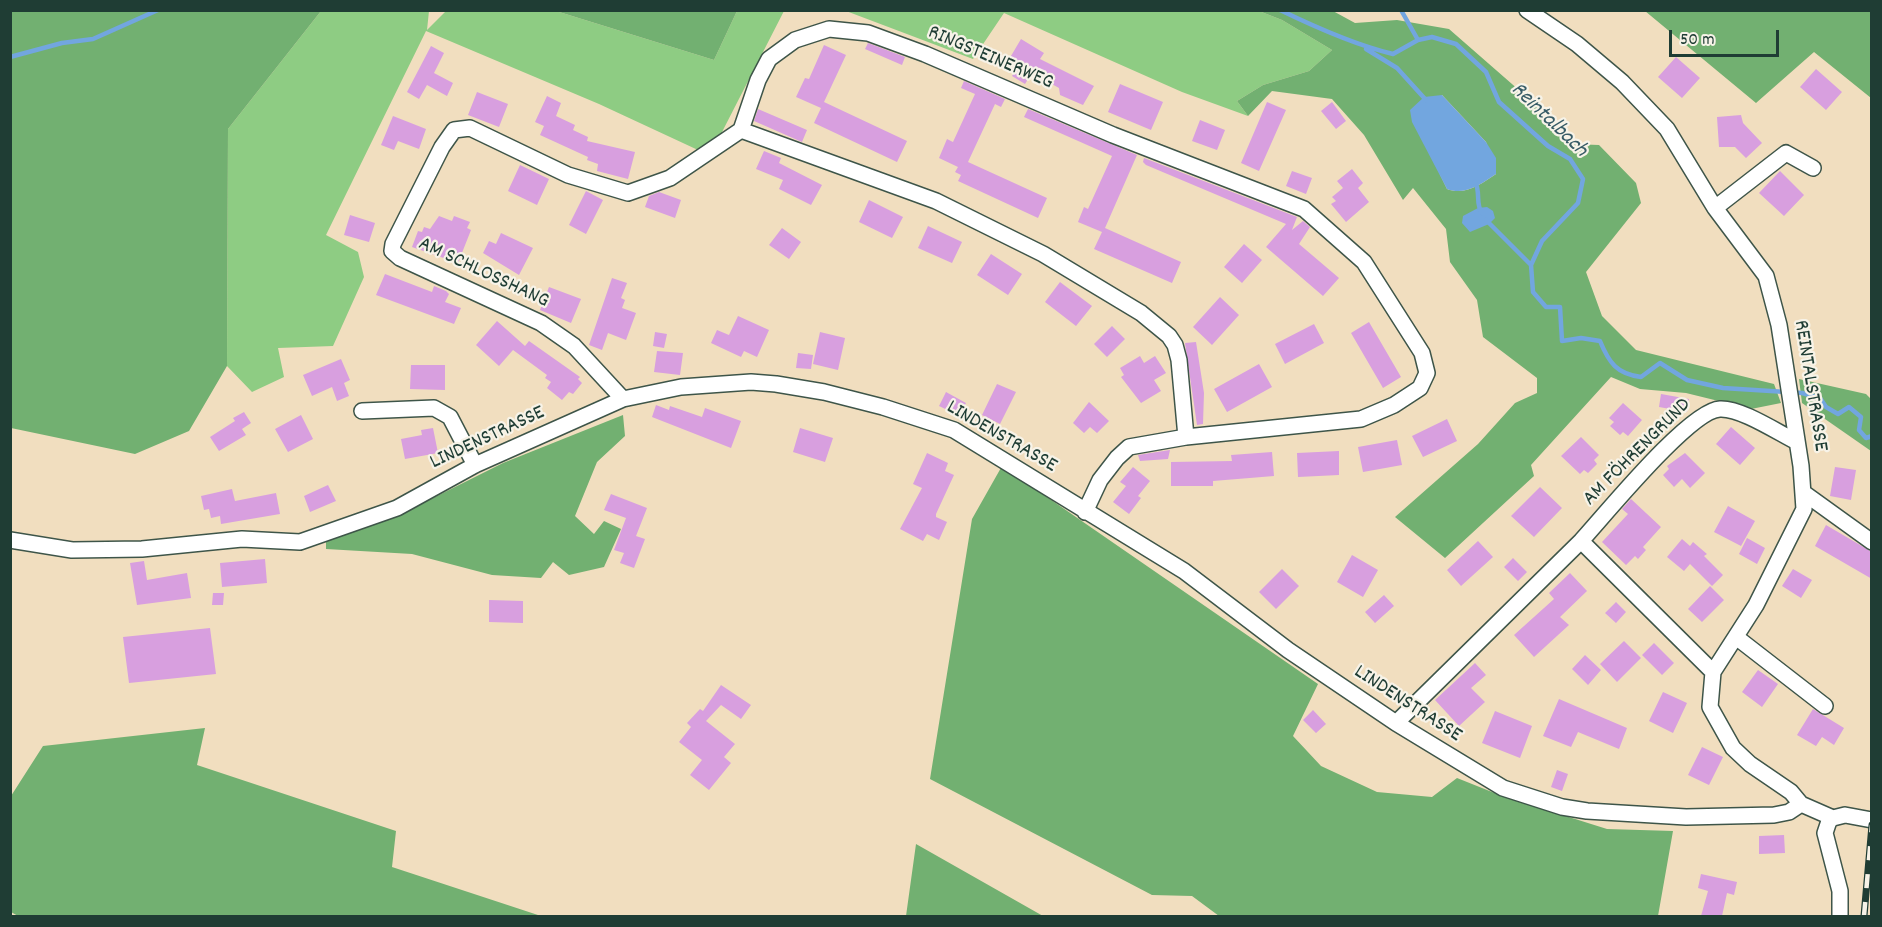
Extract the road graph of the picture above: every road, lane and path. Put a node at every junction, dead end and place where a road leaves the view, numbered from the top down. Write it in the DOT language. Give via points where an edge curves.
graph roads {
  1 [pos="1527,10"];
  2 [pos="741,130"];
  3 [pos="1813,168"];
  4 [pos="1715,208"];
  5 [pos="623,399"];
  6 [pos="362,411"];
  7 [pos="1186,436"];
  8 [pos="1797,442"];
  9 [pos="475,465"];
  10 [pos="1804,493"];
  11 [pos="1085,512"];
  12 [pos="10,540"];
  13 [pos="1581,541"];
  14 [pos="1872,542"];
  15 [pos="1736,637"];
  16 [pos="1713,672"];
  17 [pos="1825,706"];
  18 [pos="1396,723"];
  19 [pos="1801,804"];
  20 [pos="1833,818"];
  21 [pos="1872,820"];
  22 [pos="1840,916"];
  1 -- 4 [label="street, REINTALSTRASSE" via="1622,82 1667,129"];
  2 -- 5 [label="street, AM SCHLOSSHANG" via="670,178 628,193 568,175 470,128 454,130 393,244 392,251 400,258 541,323 574,346"];
  2 -- 7 [label="street" via="936,201 1043,254 1141,313 1175,345"];
  2 -- 7 [label="street, RINGSTEINERWEG" via="769,59 795,40 829,29 853,29 926,54 1113,135 1304,209 1364,262 1422,353 1427,373 1420,388 1361,419"];
  3 -- 4 [label="street" via="1786,153"];
  4 -- 8 [label="street, REINTALSTRASSE" via="1766,276 1779,325"];
  5 -- 9 [label="street, LINDENSTRASSE"];
  5 -- 11 [label="street, LINDENSTRASSE" via="681,387 751,382 833,395 954,430"];
  6 -- 9 [label="street" via="434,408 450,417"];
  7 -- 11 [label="street, RINGSTEINERWEG" via="1129,447 1100,480"];
  8 -- 10 [label="street, REINTALSTRASSE"];
  8 -- 13 [label="street, AM FÖHRENGRUND" via="1732,410 1709,411 1685,429"];
  9 -- 12 [label="street, LINDENSTRASSE" via="397,508 300,542 242,540 142,549 72,550"];
  10 -- 14 [label="street"];
  10 -- 15 [label="street, REINTALSTRASSE" via="1804,509 1787,547"];
  11 -- 18 [label="street, LINDENSTRASSE" via="1184,570 1288,650"];
  13 -- 16 [label="street"];
  13 -- 18 [label="street, AM FÖHRENGRUND"];
  15 -- 16 [label="street, REINTALSTRASSE"];
  15 -- 17 [label="street"];
  16 -- 19 [label="street, REINTALSTRASSE" via="1710,707 1720,730 1750,764 1791,792"];
  18 -- 19 [label="street, LINDENSTRASSE" via="1503,788 1562,807 1716,818 1774,815"];
  19 -- 20 [label="street"];
  20 -- 21 [label="street" via="1845,815"];
  20 -- 22 [label="street" via="1825,833 1839,891"];
}
